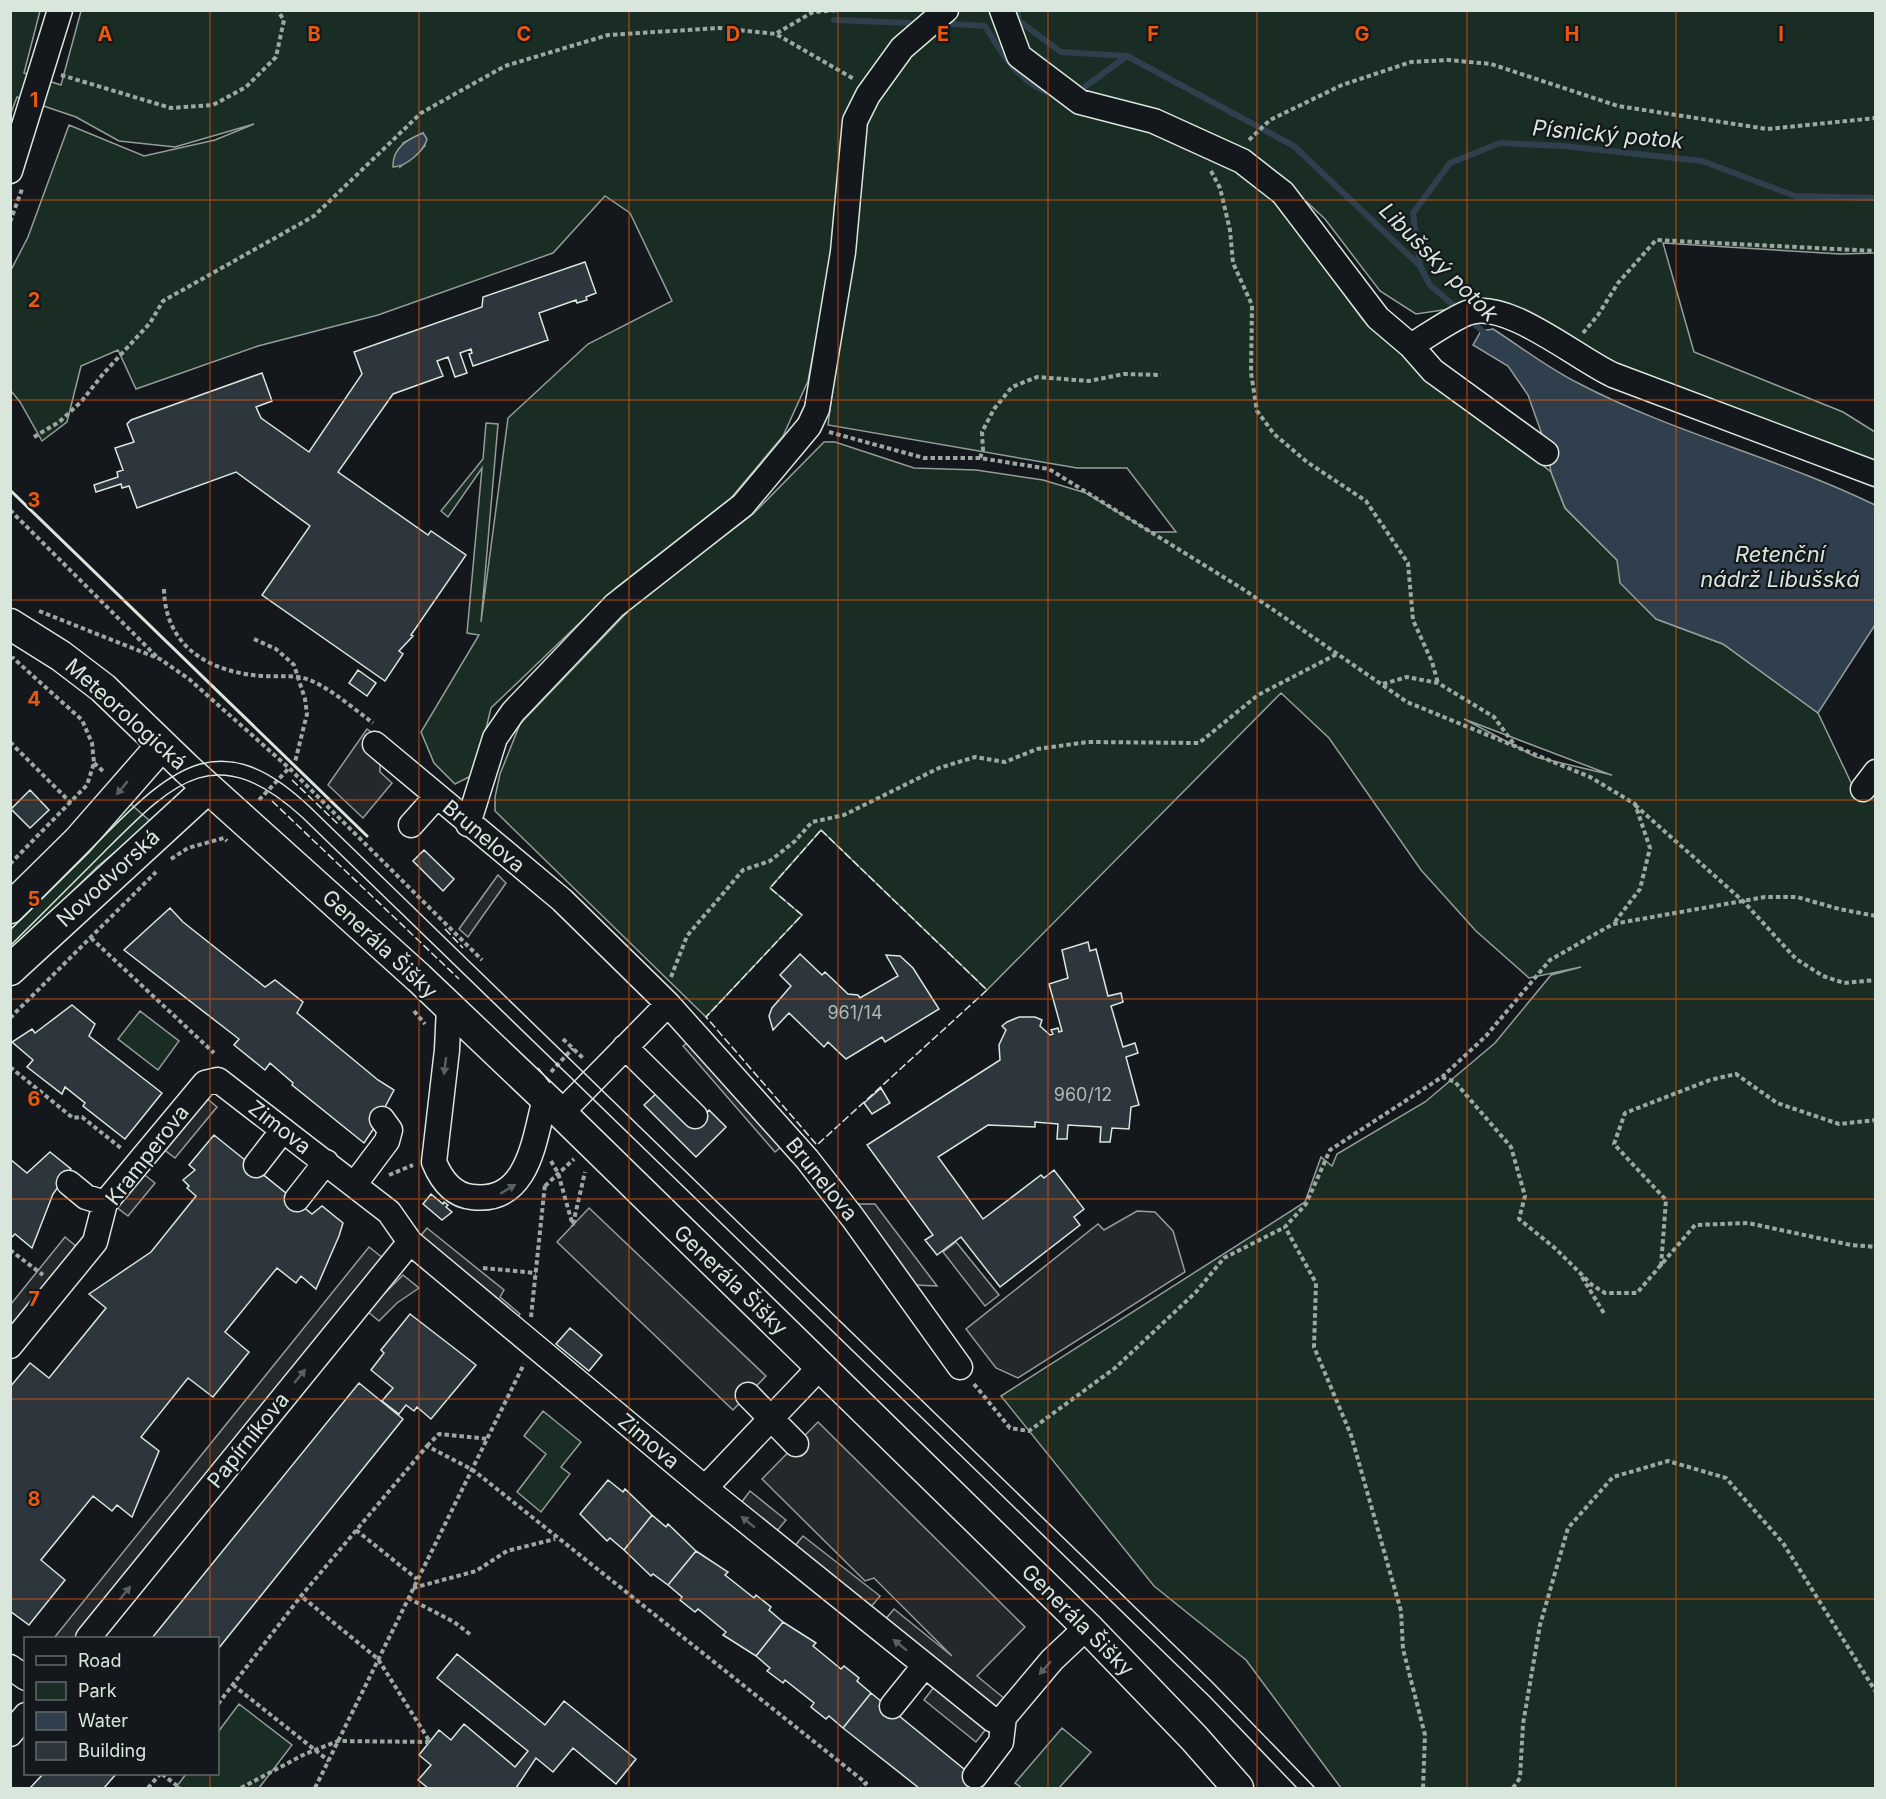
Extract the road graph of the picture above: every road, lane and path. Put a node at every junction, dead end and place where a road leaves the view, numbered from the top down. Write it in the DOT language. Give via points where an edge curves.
graph roads {
  1 [pos="60,10"];
  2 [pos="277,10"];
  3 [pos="839,10"];
  4 [pos="946,10"];
  5 [pos="1002,10"];
  6 [pos="776,34"];
  7 [pos="43,69"];
  8 [pos="868,94"];
  9 [pos="1875,118"];
  10 [pos="1245,144"];
  11 [pos="1209,168"];
  12 [pos="10,171"];
  13 [pos="1875,251"];
  14 [pos="1411,346"];
  15 [pos="1568,351"];
  16 [pos="1161,375"];
  17 [pos="809,426"];
  18 [pos="34,437"];
  19 [pos="1546,453"];
  20 [pos="980,458"];
  21 [pos="1875,474"];
  22 [pos="10,510"];
  23 [pos="164,589"];
  24 [pos="21,616"];
  25 [pos="254,639"];
  26 [pos="1337,654"];
  27 [pos="10,656"];
  28 [pos="160,659"];
  29 [pos="298,677"];
  30 [pos="1438,683"];
  31 [pos="1382,684"];
  32 [pos="377,736"];
  33 [pos="10,742"];
  34 [pos="162,744"];
  35 [pos="1516,748"];
  36 [pos="295,762"];
  37 [pos="208,788"];
  38 [pos="437,796"];
  39 [pos="71,803"];
  40 [pos="1635,804"];
  41 [pos="468,824"];
  42 [pos="411,825"];
  43 [pos="232,846"];
  44 [pos="10,864"];
  45 [pos="1744,902"];
  46 [pos="10,908"];
  47 [pos="1875,916"];
  48 [pos="1613,924"];
  49 [pos="90,938"];
  50 [pos="482,960"];
  51 [pos="10,970"];
  52 [pos="1875,980"];
  53 [pos="668,995"];
  54 [pos="407,1003"];
  55 [pos="437,1016"];
  56 [pos="10,1018"];
  57 [pos="563,1039"];
  58 [pos="625,1047"];
  59 [pos="573,1048"];
  60 [pos="214,1053"];
  61 [pos="10,1067"];
  62 [pos="546,1067"];
  63 [pos="599,1074"];
  64 [pos="1442,1077"];
  65 [pos="205,1083"];
  66 [pos="553,1106"];
  67 [pos="695,1116"];
  68 [pos="382,1119"];
  69 [pos="1875,1120"];
  70 [pos="283,1130"];
  71 [pos="573,1160"];
  72 [pos="326,1162"];
  73 [pos="421,1162"];
  74 [pos="139,1163"];
  75 [pos="547,1163"];
  76 [pos="256,1166"];
  77 [pos="585,1172"];
  78 [pos="558,1173"];
  79 [pos="546,1174"];
  80 [pos="384,1177"];
  81 [pos="69,1183"];
  82 [pos="354,1185"];
  83 [pos="545,1186"];
  84 [pos="297,1199"];
  85 [pos="105,1203"];
  86 [pos="1284,1227"];
  87 [pos="410,1242"];
  88 [pos="1875,1247"];
  89 [pos="10,1250"];
  90 [pos="1661,1266"];
  91 [pos="483,1268"];
  92 [pos="1577,1269"];
  93 [pos="537,1273"];
  94 [pos="58,1288"];
  95 [pos="1605,1316"];
  96 [pos="531,1323"];
  97 [pos="10,1346"];
  98 [pos="526,1360"];
  99 [pos="820,1367"];
  100 [pos="960,1367"];
  101 [pos="748,1395"];
  102 [pos="771,1418"];
  103 [pos="488,1439"];
  104 [pos="796,1444"];
  105 [pos="427,1446"];
  106 [pos="473,1470"];
  107 [pos="705,1488"];
  108 [pos="356,1530"];
  109 [pos="556,1539"];
  110 [pos="417,1579"];
  111 [pos="412,1588"];
  112 [pos="301,1596"];
  113 [pos="408,1598"];
  114 [pos="1087,1627"];
  115 [pos="471,1635"];
  116 [pos="89,1637"];
  117 [pos="378,1659"];
  118 [pos="925,1665"];
  119 [pos="10,1666"];
  120 [pos="24,1676"];
  121 [pos="233,1685"];
  122 [pos="1875,1692"];
  123 [pos="219,1703"];
  124 [pos="892,1707"];
  125 [pos="24,1717"];
  126 [pos="1004,1717"];
  127 [pos="10,1734"];
  128 [pos="338,1741"];
  129 [pos="315,1750"];
  130 [pos="329,1761"];
  131 [pos="159,1775"];
  132 [pos="164,1775"];
  133 [pos="975,1776"];
  134 [pos="148,1788"];
  135 [pos="180,1788"];
  136 [pos="241,1788"];
  137 [pos="315,1788"];
  138 [pos="861,1788"];
  139 [pos="1238,1788"];
  140 [pos="1423,1788"];
  141 [pos="1513,1788"];
  1 -- 7 [label="street"];
  2 -- 7 [label="path" via="284,20 276,57 246,87 213,105 171,108"];
  3 -- 6 [label="path" via="813,12"];
  4 -- 8 [label="street" via="902,48"];
  5 -- 14 [label="street" via="1019,56 1080,102 1164,126 1242,161 1282,193 1378,318"];
  6 -- 8 [label="path" via="858,81"];
  6 -- 18 [label="path" via="719,28 608,35 505,66 421,113 314,216 163,302 150,323 81,402"];
  7 -- 12 [label="street"];
  8 -- 17 [label="street" via="855,121 843,252 817,409"];
  9 -- 10 [label="path" via="1767,129 1618,106 1491,64 1448,60 1411,62 1341,84 1270,120"];
  11 -- 30 [label="path" via="1220,188 1233,262 1252,305 1251,372 1257,411 1274,434 1307,462 1366,501 1408,563 1413,621"];
  13 -- 15 [label="path" via="1656,240 1618,283"];
  14 -- 15 [label="street" via="1467,313 1490,311 1511,316"];
  14 -- 19 [label="street" via="1433,371"];
  15 -- 21 [label="street" via="1623,379"];
  16 -- 20 [label="path" via="1124,374 1089,381 1037,377 1012,387 993,409 982,432"];
  17 -- 20 [label="path" via="924,458"];
  17 -- 41 [label="street" via="743,505 614,606 513,712 495,738"];
  20 -- 26 [label="path" via="1049,469 1246,591"];
  22 -- 28 [label="path"];
  23 -- 29 [label="path" via="169,624 186,648 248,674"];
  24 -- 28 [label="path"];
  24 -- 34 [label="main road, Meteorologická"];
  25 -- 29 [label="path" via="276,649 294,665"];
  26 -- 31 [label="path"];
  26 -- 53 [label="path" via="1258,695 1199,743 1088,742 1037,749 1005,762 975,756 939,768 844,815 812,822 770,861 743,870 687,936"];
  27 -- 39 [label="path" via="82,720 92,743 94,763 87,785"];
  28 -- 50 [label="path" via="195,684 289,768"];
  29 -- 32 [label="path" via="321,686"];
  29 -- 36 [label="path" via="306,714"];
  30 -- 31 [label="path" via="1407,677"];
  30 -- 35 [label="path" via="1494,717"];
  31 -- 35 [label="path" via="1407,702"];
  32 -- 38 [label="street, Brunelova"];
  33 -- 39 [label="path"];
  34 -- 37 [label="main road, Meteorologická"];
  34 -- 46 [label="main road, one-way" via="78,841"];
  35 -- 40 [label="path" via="1590,777"];
  37 -- 51 [label="main road, Novodvorská"];
  37 -- 55 [label="main road, Generála Šišky"];
  38 -- 41 [label="street, Brunelova"];
  38 -- 42 [label="street"];
  39 -- 44 [label="path"];
  40 -- 45 [label="path"];
  40 -- 48 [label="path" via="1650,848 1640,889"];
  41 -- 53 [label="street, Brunelova"];
  43 -- 49 [label="path" via="224,838 177,854"];
  45 -- 47 [label="path" via="1765,897 1797,897"];
  45 -- 48 [label="path"];
  45 -- 52 [label="path" via="1796,960 1822,976 1844,983"];
  48 -- 64 [label="path" via="1550,960 1486,1036"];
  49 -- 56 [label="path"];
  49 -- 60 [label="path"];
  53 -- 58 [label="street"];
  53 -- 100 [label="street, Brunelova" via="813,1167"];
  54 -- 55 [label="path"];
  55 -- 66 [label="main road, Generála Šišky"];
  55 -- 66 [label="street, one-way" via="447,1050 434,1162 440,1177 453,1190 486,1198 504,1193 518,1183"];
  57 -- 59 [label="path"];
  58 -- 63 [label="street"];
  58 -- 67 [label="street"];
  59 -- 62 [label="path" via="549,1073"];
  59 -- 63 [label="path"];
  61 -- 74 [label="path" via="73,1118 82,1117"];
  63 -- 66 [label="street"];
  64 -- 86 [label="path" via="1330,1150 1306,1204"];
  64 -- 92 [label="path" via="1455,1082 1511,1147 1525,1196 1519,1219"];
  65 -- 70 [label="street, Zimova" via="218,1080"];
  65 -- 74 [label="street, Kramperova"];
  66 -- 99 [label="main road, Generála Šišky"];
  68 -- 82 [label="street" via="390,1130 387,1141"];
  69 -- 90 [label="path" via="1839,1124 1777,1103 1736,1074 1625,1113 1614,1144 1666,1200"];
  70 -- 72 [label="street, Zimova"];
  70 -- 76 [label="street"];
  71 -- 78 [label="path"];
  72 -- 82 [label="street, Zimova"];
  72 -- 84 [label="street"];
  73 -- 80 [label="path"];
  74 -- 85 [label="street, Kramperova"];
  75 -- 78 [label="path" via="549,1154"];
  77 -- 78 [label="path" via="573,1226"];
  78 -- 83 [label="path"];
  79 -- 83 [label="path"];
  81 -- 85 [label="street" via="86,1197"];
  82 -- 87 [label="street, Zimova" via="389,1212"];
  83 -- 93 [label="path"];
  85 -- 94 [label="street, Kramperova" via="95,1242"];
  86 -- 100 [label="path" via="1224,1258 1196,1292 1115,1368 1029,1431 1010,1428"];
  86 -- 140 [label="path" via="1316,1284 1314,1347 1352,1435 1401,1611 1403,1649 1425,1735"];
  87 -- 107 [label="street, Zimova"];
  116 -- 87 [label="street, Papírníkova, one-way"];
  88 -- 90 [label="path" via="1748,1223 1695,1225"];
  89 -- 94 [label="path"];
  90 -- 92 [label="path" via="1636,1293 1605,1293 1592,1286"];
  91 -- 93 [label="path"];
  92 -- 95 [label="path"];
  93 -- 96 [label="path"];
  94 -- 97 [label="street, Kramperova"];
  98 -- 103 [label="path"];
  99 -- 102 [label="street"];
  99 -- 114 [label="main road, Generála Šišky"];
  101 -- 102 [label="street"];
  102 -- 104 [label="street"];
  102 -- 107 [label="street"];
  103 -- 105 [label="path" via="439,1434"];
  103 -- 106 [label="path"];
  105 -- 106 [label="path"];
  105 -- 108 [label="path"];
  106 -- 109 [label="path"];
  106 -- 110 [label="path"];
  118 -- 107 [label="street, Zimova, one-way"];
  108 -- 110 [label="path"];
  108 -- 112 [label="path"];
  109 -- 111 [label="path" via="507,1551 476,1571"];
  109 -- 138 [label="path" via="866,1783"];
  110 -- 111 [label="path"];
  111 -- 113 [label="path"];
  112 -- 117 [label="path"];
  112 -- 121 [label="path"];
  113 -- 115 [label="path"];
  113 -- 117 [label="path"];
  114 -- 126 [label="street, one-way" via="1052,1660"];
  114 -- 139 [label="main road, Generála Šišky"];
  117 -- 128 [label="path"];
  117 -- 128 [label="path" via="430,1742"];
  118 -- 124 [label="street"];
  118 -- 126 [label="street, Zimova" via="993,1720"];
  119 -- 120 [label="street"];
  121 -- 123 [label="path"];
  121 -- 129 [label="path"];
  122 -- 141 [label="path" via="1783,1544 1726,1478 1668,1461 1613,1477 1568,1528 1540,1625 1523,1724 1520,1778"];
  125 -- 127 [label="street"];
  126 -- 133 [label="street" via="1001,1742"];
  128 -- 129 [label="path"];
  128 -- 130 [label="path"];
  129 -- 130 [label="path"];
  129 -- 136 [label="path"];
  130 -- 137 [label="path"];
  131 -- 134 [label="path"];
  132 -- 135 [label="path"];
}
